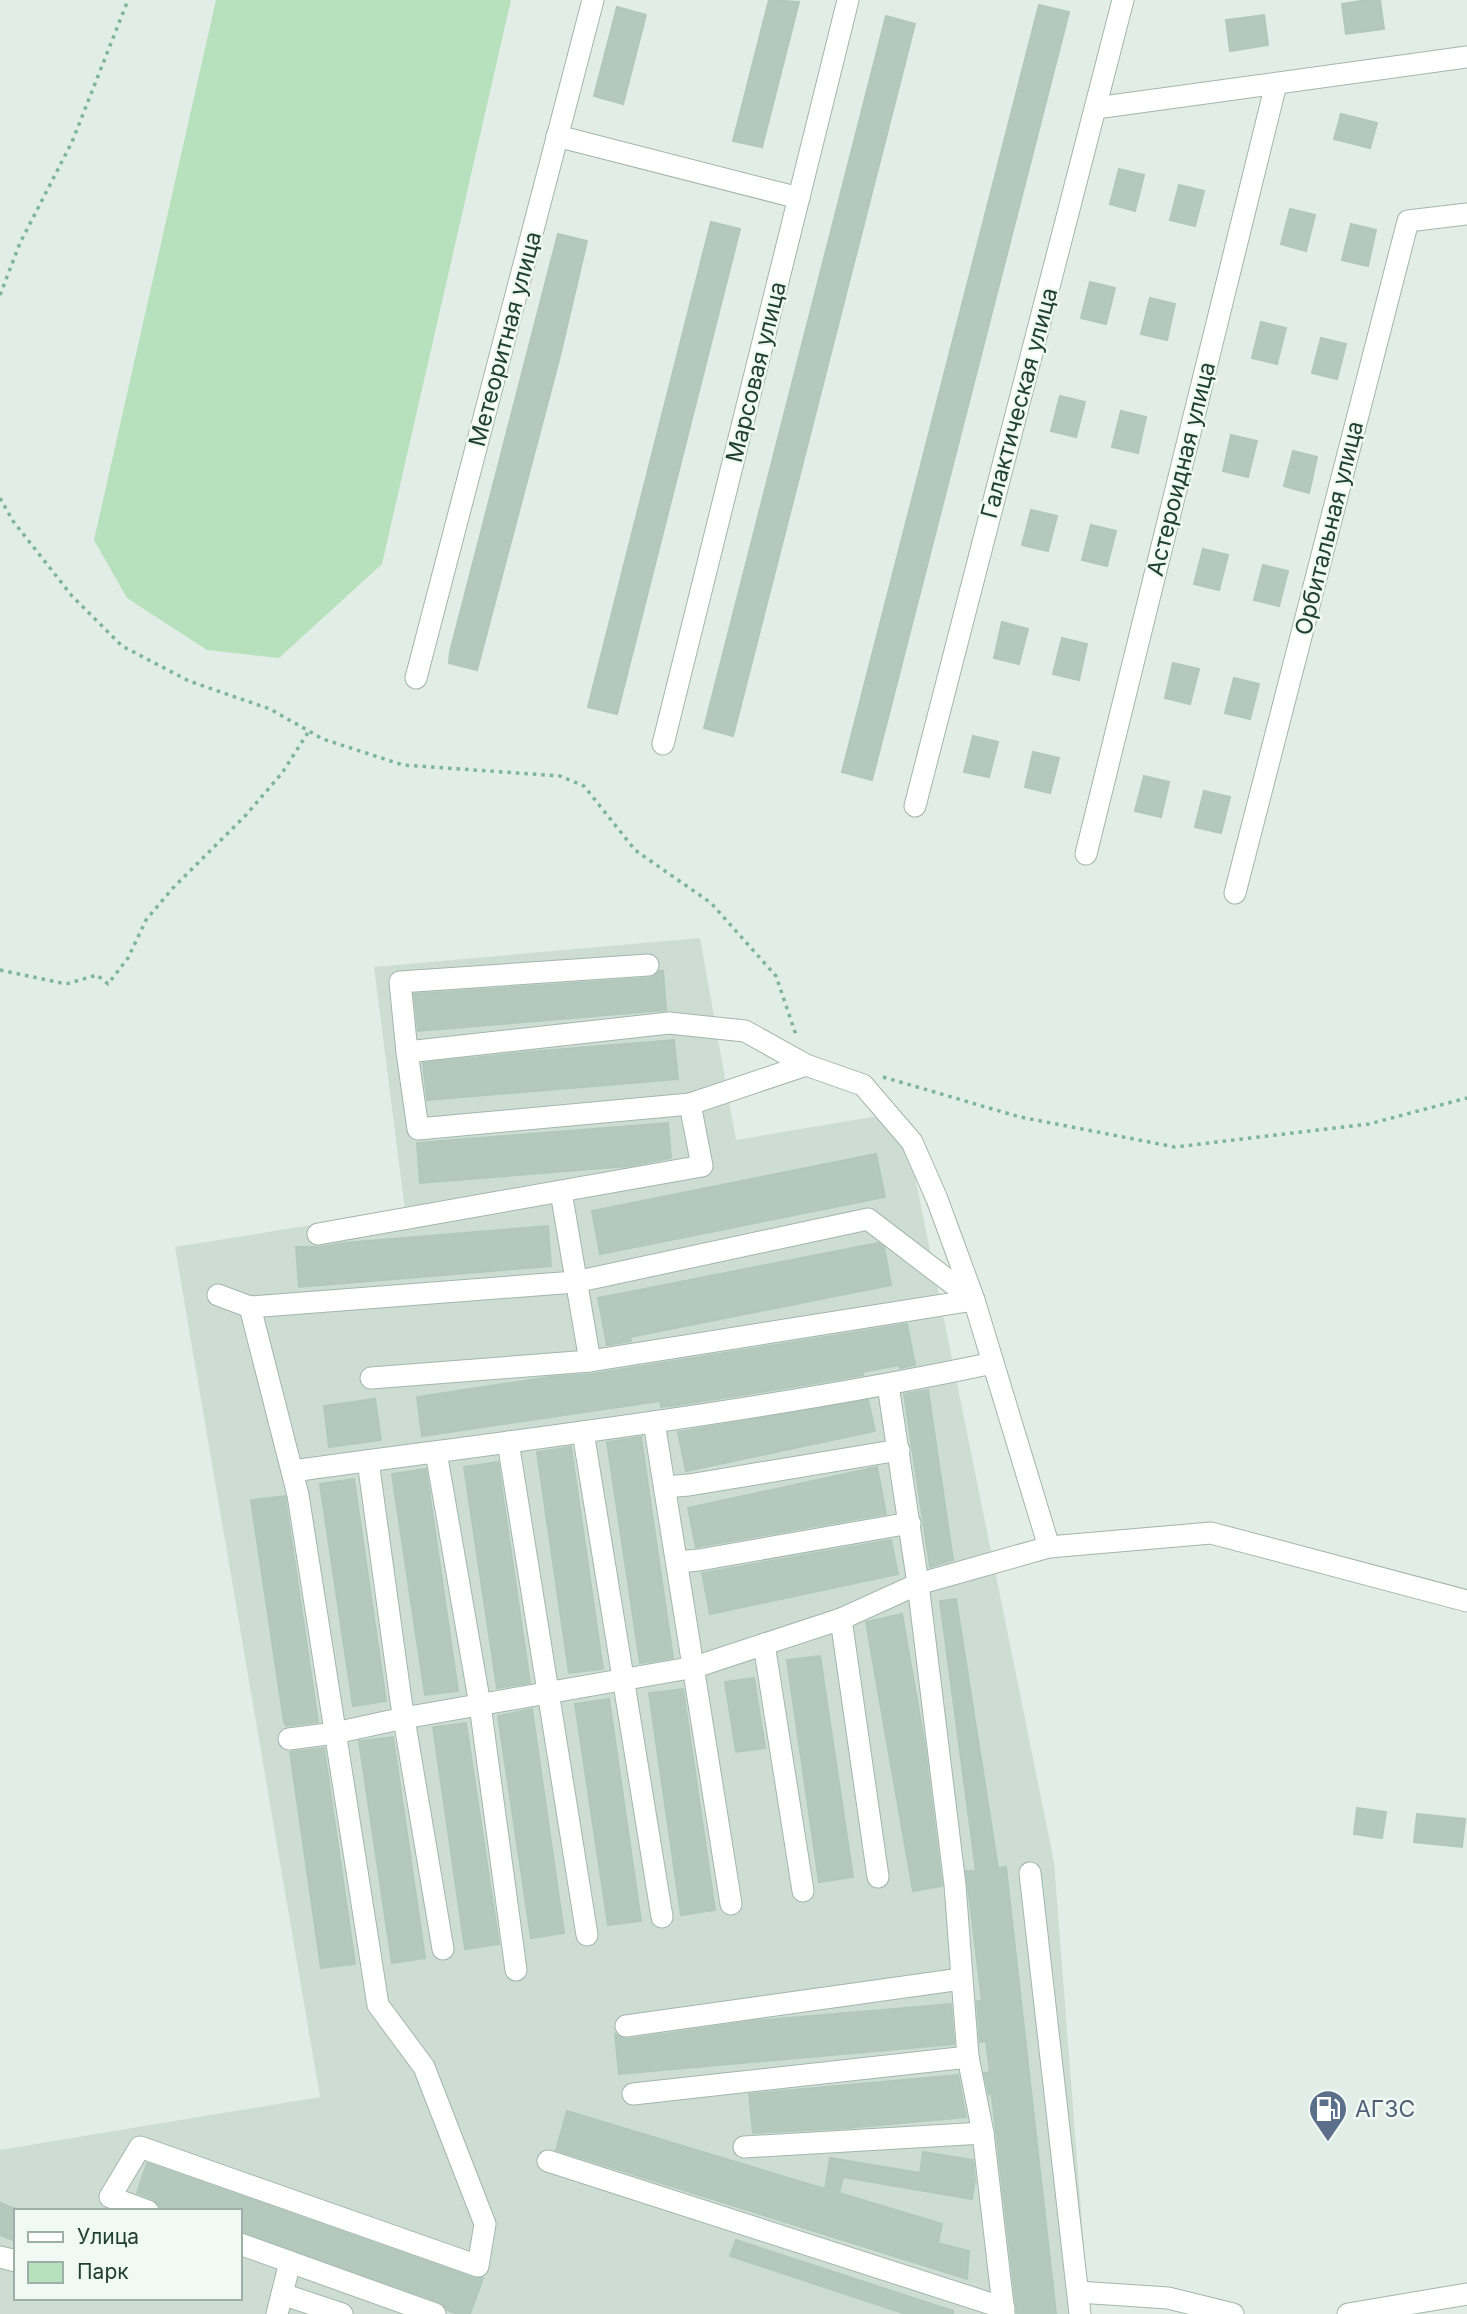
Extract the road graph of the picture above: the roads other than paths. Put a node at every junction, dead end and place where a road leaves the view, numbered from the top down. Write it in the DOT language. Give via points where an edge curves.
graph roads {
  1 [pos="593,0"];
  2 [pos="848,0"];
  3 [pos="1123,0"];
  4 [pos="1467,57"];
  5 [pos="1276,84"];
  6 [pos="1096,108"];
  7 [pos="558,136"];
  8 [pos="799,198"];
  9 [pos="1467,214"];
  10 [pos="416,678"];
  11 [pos="663,744"];
  12 [pos="915,806"];
  13 [pos="1086,854"];
  14 [pos="1235,893"];
  15 [pos="648,965"];
  16 [pos="407,1052"];
  17 [pos="806,1065"];
  18 [pos="690,1104"];
  19 [pos="561,1192"];
  20 [pos="318,1234"];
  21 [pos="575,1282"];
  22 [pos="218,1295"];
  23 [pos="974,1300"];
  24 [pos="250,1307"];
  25 [pos="590,1361"];
  26 [pos="993,1363"];
  27 [pos="371,1378"];
  28 [pos="888,1385"];
  29 [pos="654,1422"];
  30 [pos="583,1432"];
  31 [pos="508,1442"];
  32 [pos="898,1450"];
  33 [pos="436,1452"];
  34 [pos="368,1461"];
  35 [pos="292,1471"];
  36 [pos="665,1487"];
  37 [pos="910,1523"];
  38 [pos="1049,1547"];
  39 [pos="677,1562"];
  40 [pos="918,1584"];
  41 [pos="1467,1601"];
  42 [pos="841,1619"];
  43 [pos="764,1644"];
  44 [pos="695,1667"];
  45 [pos="623,1679"];
  46 [pos="550,1693"];
  47 [pos="480,1705"];
  48 [pos="404,1718"];
  49 [pos="335,1733"];
  50 [pos="289,1738"];
  51 [pos="1030,1873"];
  52 [pos="878,1877"];
  53 [pos="803,1891"];
  54 [pos="731,1904"];
  55 [pos="662,1917"];
  56 [pos="587,1935"];
  57 [pos="443,1949"];
  58 [pos="516,1970"];
  59 [pos="961,1979"];
  60 [pos="626,2026"];
  61 [pos="968,2057"];
  62 [pos="633,2094"];
  63 [pos="983,2133"];
  64 [pos="744,2147"];
  65 [pos="548,2161"];
  66 [pos="143,2209"];
  67 [pos="242,2245"];
  68 [pos="290,2262"];
  69 [pos="1078,2292"];
  70 [pos="1467,2294"];
  71 [pos="280,2304"];
  72 [pos="1004,2311"];
  73 [pos="342,2314"];
  74 [pos="435,2314"];
  75 [pos="1080,2314"];
  76 [pos="1233,2314"];
  77 [pos="1348,2314"];
  1 -- 7 [label="street, Метеоритная улица"];
  2 -- 8 [label="street, Марсовая улица"];
  3 -- 6 [label="street, Галактическая улица"];
  4 -- 5 [label="street"];
  5 -- 6 [label="street"];
  5 -- 13 [label="street, Астероидная улица"];
  6 -- 12 [label="street, Галактическая улица"];
  7 -- 8 [label="street"];
  7 -- 10 [label="street, Метеоритная улица"];
  8 -- 11 [label="street, Марсовая улица"];
  9 -- 14 [label="street, Орбитальная улица" via="1408,220"];
  15 -- 16 [label="street" via="400,982"];
  16 -- 17 [label="street" via="669,1023 745,1031"];
  16 -- 18 [label="street" via="418,1129"];
  17 -- 18 [label="street"];
  17 -- 23 [label="street" via="863,1085 912,1142"];
  18 -- 19 [label="street" via="702,1166"];
  19 -- 20 [label="street"];
  19 -- 21 [label="street"];
  21 -- 23 [label="street" via="868,1219"];
  21 -- 24 [label="street"];
  21 -- 25 [label="street"];
  22 -- 24 [label="street"];
  23 -- 25 [label="street"];
  23 -- 26 [label="street"];
  24 -- 35 [label="street"];
  25 -- 27 [label="street"];
  26 -- 28 [label="street"];
  26 -- 38 [label="street"];
  28 -- 29 [label="street"];
  28 -- 32 [label="street"];
  29 -- 30 [label="street"];
  29 -- 36 [label="street"];
  30 -- 31 [label="street"];
  30 -- 45 [label="street"];
  31 -- 33 [label="street"];
  31 -- 46 [label="street"];
  32 -- 36 [label="street"];
  32 -- 37 [label="street"];
  33 -- 34 [label="street"];
  33 -- 47 [label="street"];
  34 -- 35 [label="street"];
  34 -- 48 [label="street"];
  35 -- 49 [label="street"];
  36 -- 39 [label="street"];
  37 -- 39 [label="street"];
  37 -- 40 [label="street"];
  38 -- 40 [label="street"];
  38 -- 41 [label="street" via="1211,1533"];
  39 -- 44 [label="street"];
  40 -- 42 [label="street"];
  40 -- 59 [label="street" via="955,1885"];
  42 -- 43 [label="street"];
  42 -- 52 [label="street"];
  43 -- 44 [label="street"];
  43 -- 53 [label="street"];
  44 -- 45 [label="street"];
  44 -- 54 [label="street"];
  45 -- 46 [label="street"];
  45 -- 55 [label="street"];
  46 -- 47 [label="street"];
  46 -- 56 [label="street"];
  47 -- 48 [label="street"];
  47 -- 58 [label="street"];
  48 -- 49 [label="street"];
  48 -- 57 [label="street"];
  49 -- 50 [label="street"];
  49 -- 66 [label="street" via="378,2005 424,2067 485,2224 478,2266 140,2147 110,2197"];
  51 -- 69 [label="street"];
  59 -- 60 [label="street"];
  59 -- 61 [label="street"];
  61 -- 62 [label="street"];
  61 -- 63 [label="street"];
  63 -- 64 [label="street"];
  63 -- 72 [label="street"];
  65 -- 72 [label="street"];
  67 -- 68 [label="street"];
  68 -- 71 [label="street"];
  68 -- 74 [label="street"];
  69 -- 75 [label="street"];
  69 -- 76 [label="street" via="1168,2298"];
  70 -- 77 [label="street"];
  71 -- 73 [label="street"];
}
